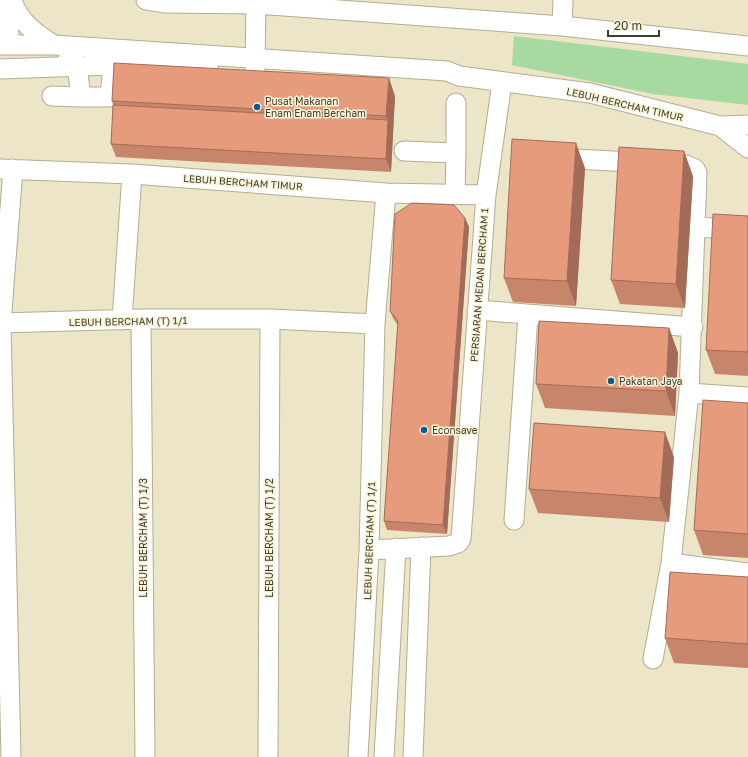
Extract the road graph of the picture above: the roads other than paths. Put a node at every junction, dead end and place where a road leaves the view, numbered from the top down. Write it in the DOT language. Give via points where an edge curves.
graph roads {
  1 [pos="6,0"];
  2 [pos="12,0"];
  3 [pos="146,0"];
  4 [pos="563,0"];
  5 [pos="188,2"];
  6 [pos="256,2"];
  7 [pos="562,26"];
  8 [pos="54,45"];
  9 [pos="748,46"];
  10 [pos="2,53"];
  11 [pos="255,63"];
  12 [pos="113,65"];
  13 [pos="77,66"];
  14 [pos="502,82"];
  15 [pos="52,96"];
  16 [pos="81,97"];
  17 [pos="456,103"];
  18 [pos="738,131"];
  19 [pos="748,148"];
  20 [pos="404,151"];
  21 [pos="456,153"];
  22 [pos="537,157"];
  23 [pos="6,169"];
  24 [pos="132,174"];
  25 [pos="386,193"];
  26 [pos="455,194"];
  27 [pos="486,195"];
  28 [pos="696,227"];
  29 [pos="748,230"];
  30 [pos="477,310"];
  31 [pos="528,315"];
  32 [pos="270,319"];
  33 [pos="122,320"];
  34 [pos="141,320"];
  35 [pos="1,324"];
  36 [pos="375,324"];
  37 [pos="693,327"];
  38 [pos="689,393"];
  39 [pos="748,397"];
  40 [pos="514,520"];
  41 [pos="421,547"];
  42 [pos="396,548"];
  43 [pos="369,550"];
  44 [pos="671,563"];
  45 [pos="748,573"];
  46 [pos="653,659"];
  47 [pos="11,757"];
  48 [pos="145,757"];
  49 [pos="268,757"];
  50 [pos="358,757"];
  51 [pos="384,757"];
  52 [pos="413,757"];
  1 -- 10 [label="street"];
  2 -- 8 [label="street" via="25,25"];
  3 -- 5 [label="street"];
  4 -- 7 [label="street"];
  5 -- 6 [label="street"];
  6 -- 7 [label="street"];
  6 -- 11 [label="street"];
  7 -- 9 [label="street"];
  8 -- 10 [label="street, LEBUH BERCHAM TIMUR"];
  8 -- 11 [label="street, LEBUH BERCHAM TIMUR"];
  10 -- 13 [label="street, LEBUH BERCHAM TIMUR" via="13,57 71,61"];
  11 -- 12 [label="street, LEBUH BERCHAM TIMUR"];
  11 -- 14 [label="street, LEBUH BERCHAM TIMUR" via="449,80 458,76"];
  12 -- 13 [label="street, LEBUH BERCHAM TIMUR"];
  12 -- 16 [label="street" via="110,97"];
  13 -- 16 [label="street"];
  14 -- 18 [label="street, LEBUH BERCHAM TIMUR" via="590,93"];
  14 -- 27 [label="street, PERSIARAN MEDAN BERCHAM 1"];
  15 -- 16 [label="street"];
  17 -- 21 [label="street"];
  18 -- 19 [label="street"];
  20 -- 21 [label="street"];
  21 -- 26 [label="street"];
  22 -- 28 [label="street" via="691,166 698,178"];
  23 -- 24 [label="street, LEBUH BERCHAM TIMUR"];
  23 -- 35 [label="street"];
  24 -- 25 [label="street, LEBUH BERCHAM TIMUR"];
  24 -- 33 [label="street"];
  25 -- 26 [label="street, LEBUH BERCHAM TIMUR"];
  25 -- 36 [label="street, LEBUH BERCHAM (T) 1/1"];
  26 -- 27 [label="street, LEBUH BERCHAM TIMUR"];
  27 -- 30 [label="street, PERSIARAN MEDAN BERCHAM 1"];
  28 -- 29 [label="street"];
  28 -- 37 [label="street"];
  30 -- 31 [label="street"];
  30 -- 41 [label="street, PERSIARAN MEDAN BERCHAM 1" via="461,539 454,545"];
  31 -- 37 [label="street"];
  31 -- 40 [label="street"];
  32 -- 34 [label="street, LEBUH BERCHAM (T) 1/1"];
  32 -- 36 [label="street, LEBUH BERCHAM (T) 1/1"];
  32 -- 49 [label="street, LEBUH BERCHAM (T) 1/2"];
  33 -- 34 [label="street, LEBUH BERCHAM (T) 1/1"];
  33 -- 35 [label="street, LEBUH BERCHAM (T) 1/1"];
  34 -- 48 [label="street, LEBUH BERCHAM (T) 1/3"];
  35 -- 47 [label="street"];
  36 -- 43 [label="street, LEBUH BERCHAM (T) 1/1"];
  37 -- 38 [label="street"];
  38 -- 39 [label="street"];
  38 -- 44 [label="street"];
  41 -- 42 [label="street, PERSIARAN MEDAN BERCHAM 1"];
  41 -- 52 [label="street"];
  42 -- 43 [label="street, PERSIARAN MEDAN BERCHAM 1"];
  42 -- 51 [label="street"];
  43 -- 50 [label="street, LEBUH BERCHAM (T) 1/1"];
  44 -- 45 [label="street"];
  44 -- 46 [label="street"];
}
